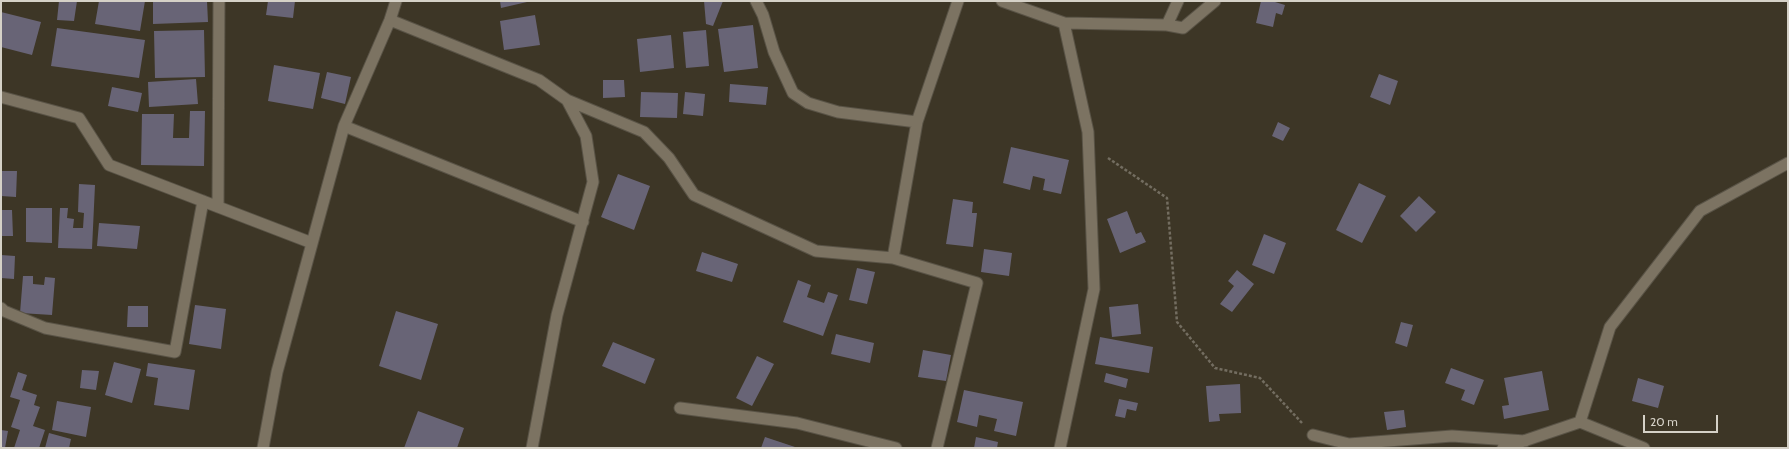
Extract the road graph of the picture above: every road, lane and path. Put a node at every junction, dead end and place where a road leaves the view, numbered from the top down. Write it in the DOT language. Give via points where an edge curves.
graph roads {
  1 [pos="219,1"];
  2 [pos="396,1"];
  3 [pos="756,1"];
  4 [pos="958,1"];
  5 [pos="1178,1"];
  6 [pos="1215,1"];
  7 [pos="1005,2"];
  8 [pos="390,20"];
  9 [pos="1064,23"];
  10 [pos="1167,25"];
  11 [pos="1,96"];
  12 [pos="567,100"];
  13 [pos="917,122"];
  14 [pos="344,126"];
  15 [pos="1089,146"];
  16 [pos="1788,163"];
  17 [pos="203,201"];
  18 [pos="218,207"];
  19 [pos="583,222"];
  20 [pos="312,243"];
  21 [pos="893,258"];
  22 [pos="1,308"];
  23 [pos="680,408"];
  24 [pos="1580,422"];
  25 [pos="1313,435"];
  26 [pos="1524,441"];
  27 [pos="890,447"];
  28 [pos="263,448"];
  29 [pos="532,448"];
  30 [pos="937,448"];
  31 [pos="1060,448"];
  32 [pos="1503,448"];
  33 [pos="1644,448"];
  1 -- 18 [label="street"];
  2 -- 8 [label="street"];
  3 -- 13 [label="street" via="774,52 793,93 808,103 838,112"];
  4 -- 13 [label="street"];
  5 -- 10 [label="street"];
  6 -- 10 [label="street" via="1183,28"];
  7 -- 9 [label="street"];
  8 -- 12 [label="street" via="540,80"];
  8 -- 14 [label="street"];
  9 -- 10 [label="street"];
  9 -- 15 [label="street"];
  11 -- 17 [label="street" via="79,118 109,165"];
  12 -- 19 [label="street" via="586,136 593,182"];
  12 -- 21 [label="street" via="644,132 669,158 694,195 816,251"];
  13 -- 21 [label="street"];
  14 -- 19 [label="street"];
  14 -- 20 [label="street"];
  15 -- 25 [label="path" via="1167,198 1177,322 1215,368 1260,378"];
  15 -- 31 [label="street" via="1094,289"];
  16 -- 24 [label="street" via="1700,211 1610,327"];
  17 -- 18 [label="street"];
  17 -- 22 [label="street" via="175,352 45,328"];
  18 -- 20 [label="street"];
  19 -- 29 [label="street" via="557,315"];
  20 -- 28 [label="street" via="277,372"];
  21 -- 30 [label="street" via="977,283"];
  23 -- 27 [label="street" via="797,423"];
  24 -- 26 [label="street"];
  24 -- 33 [label="street"];
  25 -- 26 [label="street" via="1348,444 1452,436"];
  26 -- 32 [label="street"];
}
